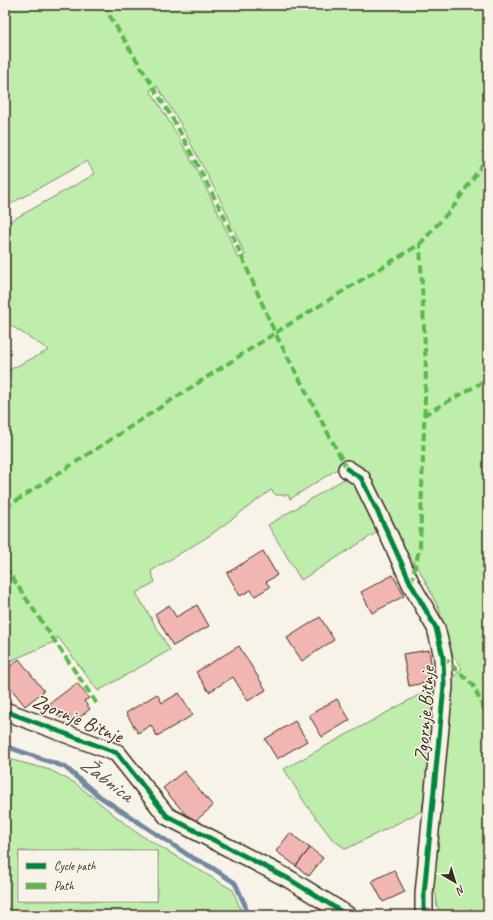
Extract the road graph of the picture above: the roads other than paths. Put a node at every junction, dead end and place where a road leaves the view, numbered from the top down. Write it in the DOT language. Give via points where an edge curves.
graph roads {
  1 [pos="348,469"];
  2 [pos="5,711"];
  3 [pos="347,915"];
  4 [pos="424,915"];
  1 -- 4 [label="street, Zgornje Bitnje" via="361,478 411,584 436,628 443,656 444,686"];
  2 -- 3 [label="street, Zgornje Bitnje" via="117,753 167,816 290,879"];
}
